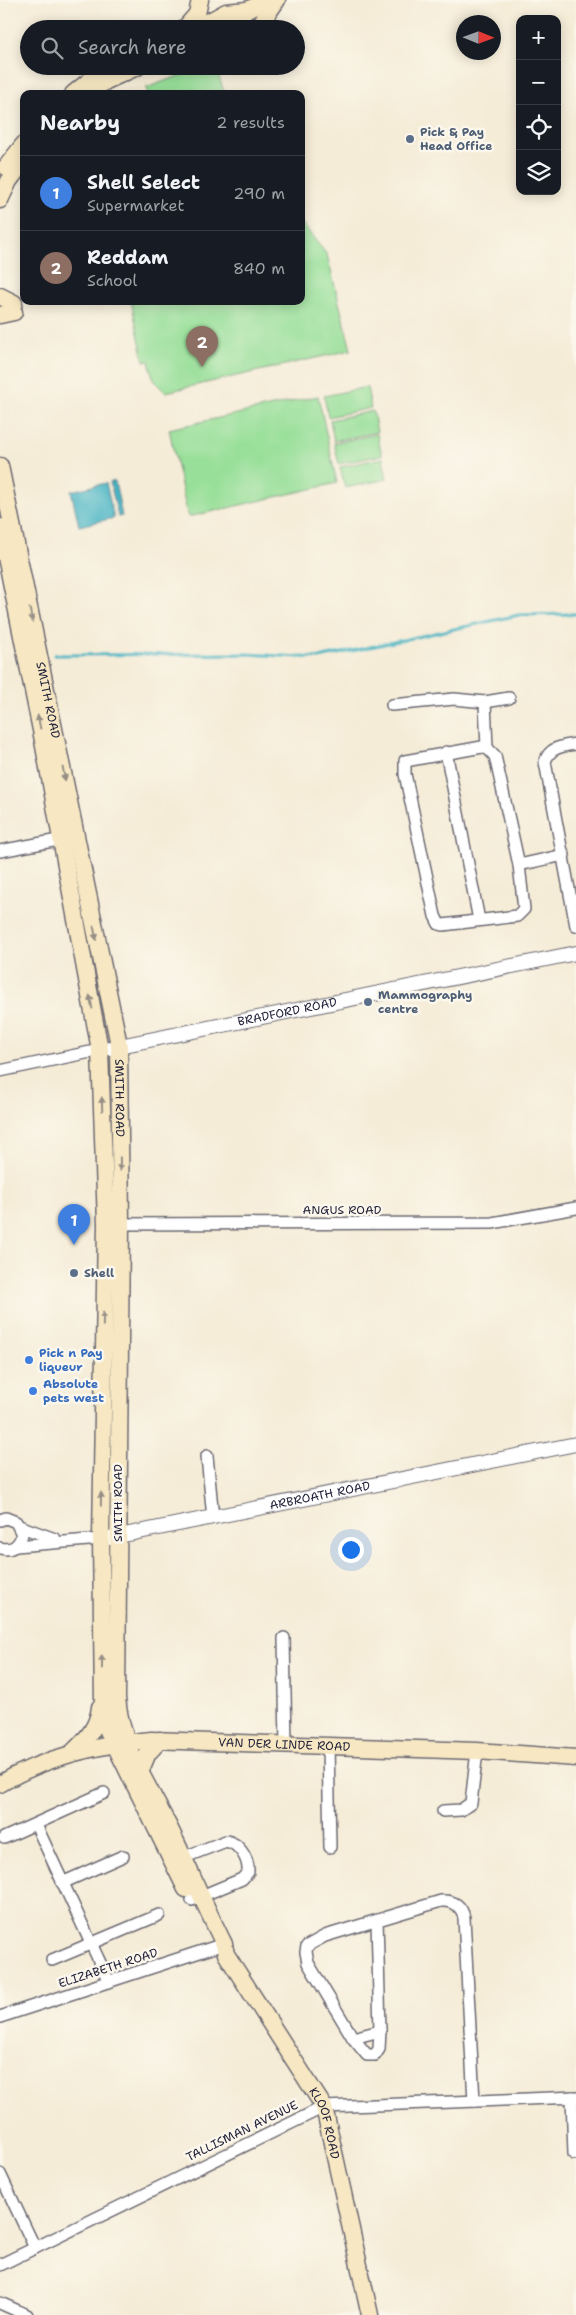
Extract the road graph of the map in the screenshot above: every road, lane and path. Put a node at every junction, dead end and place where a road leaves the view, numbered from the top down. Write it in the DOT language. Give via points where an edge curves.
graph roads {
  1 [pos="200,0"];
  2 [pos="204,0"];
  3 [pos="263,2"];
  4 [pos="221,19"];
  5 [pos="192,20"];
  6 [pos="259,20"];
  7 [pos="98,75"];
  8 [pos="119,75"];
  9 [pos="77,90"];
  10 [pos="94,90"];
  11 [pos="20,150"];
  12 [pos="20,163"];
  13 [pos="3,178"];
  14 [pos="0,200"];
  15 [pos="0,466"];
  16 [pos="0,527"];
  17 [pos="10,570"];
  18 [pos="510,698"];
  19 [pos="484,702"];
  20 [pos="392,705"];
  21 [pos="576,744"];
  22 [pos="488,748"];
  23 [pos="446,752"];
  24 [pos="68,838"];
  25 [pos="0,851"];
  26 [pos="564,855"];
  27 [pos="518,865"];
  28 [pos="479,920"];
  29 [pos="576,926"];
  30 [pos="576,953"];
  31 [pos="119,1046"];
  32 [pos="100,1050"];
  33 [pos="0,1070"];
  34 [pos="576,1208"];
  35 [pos="113,1224"];
  36 [pos="576,1444"];
  37 [pos="207,1456"];
  38 [pos="212,1518"];
  39 [pos="0,1520"];
  40 [pos="19,1526"];
  41 [pos="118,1538"];
  42 [pos="101,1539"];
  43 [pos="62,1540"];
  44 [pos="16,1546"];
  45 [pos="0,1548"];
  46 [pos="284,1638"];
  47 [pos="102,1686"];
  48 [pos="117,1698"];
  49 [pos="155,1740"];
  50 [pos="119,1743"];
  51 [pos="286,1744"];
  52 [pos="328,1745"];
  53 [pos="477,1751"];
  54 [pos="77,1753"];
  55 [pos="576,1758"];
  56 [pos="134,1771"];
  57 [pos="1,1783"];
  58 [pos="104,1793"];
  59 [pos="442,1811"];
  60 [pos="36,1825"];
  61 [pos="4,1838"];
  62 [pos="330,1847"];
  63 [pos="123,1856"];
  64 [pos="178,1859"];
  65 [pos="62,1883"];
  66 [pos="197,1898"];
  67 [pos="158,1915"];
  68 [pos="377,1920"];
  69 [pos="91,1944"];
  70 [pos="222,1948"];
  71 [pos="52,1960"];
  72 [pos="109,1982"];
  73 [pos="0,2017"];
  74 [pos="380,2030"];
  75 [pos="353,2038"];
  76 [pos="574,2097"];
  77 [pos="474,2100"];
  78 [pos="324,2106"];
  79 [pos="574,2154"];
  80 [pos="0,2174"];
  81 [pos="35,2248"];
  82 [pos="0,2265"];
  83 [pos="0,2303"];
  84 [pos="27,2315"];
  85 [pos="370,2315"];
  1 -- 5 [label="main road" via="197,14"];
  2 -- 4 [label="main road"];
  3 -- 4 [label="main road"];
  3 -- 6 [label="main road"];
  7 -- 9 [label="main road"];
  8 -- 10 [label="main road"];
  11 -- 13 [label="main road"];
  12 -- 13 [label="main road"];
  13 -- 14 [label="main road"];
  15 -- 17 [label="main road, SMITH ROAD"];
  16 -- 17 [label="main road, SMITH ROAD"];
  17 -- 24 [label="main road, SMITH ROAD"];
  18 -- 19 [label="street"];
  19 -- 20 [label="street" via="454,699"];
  19 -- 22 [label="street"];
  21 -- 26 [label="street" via="554,749 545,762"];
  22 -- 23 [label="street"];
  22 -- 27 [label="street" via="495,756"];
  23 -- 28 [label="street"];
  23 -- 28 [label="street" via="408,759 405,761 405,774 436,920 443,925"];
  24 -- 25 [label="street"];
  24 -- 31 [label="main road, SMITH ROAD, one-way"];
  32 -- 24 [label="main road, SMITH ROAD, one-way"];
  26 -- 27 [label="street"];
  26 -- 29 [label="street"];
  27 -- 28 [label="street" via="524,905 521,914"];
  30 -- 31 [label="street, BRADFORD ROAD"];
  31 -- 32 [label="street, BRADFORD ROAD"];
  31 -- 35 [label="main road, SMITH ROAD, one-way"];
  32 -- 33 [label="street, BRADFORD ROAD"];
  35 -- 32 [label="main road, SMITH ROAD, one-way"];
  34 -- 35 [label="street, ANGUS ROAD" via="492,1223"];
  35 -- 41 [label="main road, SMITH ROAD"];
  42 -- 35 [label="main road, SMITH ROAD, one-way"];
  36 -- 38 [label="street, ARBROATH ROAD"];
  37 -- 38 [label="street"];
  38 -- 41 [label="street, ARBROATH ROAD"];
  39 -- 40 [label="street, ARBROATH ROAD" via="11,1519"];
  40 -- 43 [label="street, ARBROATH ROAD"];
  40 -- 44 [label="street" via="21,1538"];
  41 -- 42 [label="street, ARBROATH ROAD"];
  41 -- 48 [label="main road, SMITH ROAD"];
  42 -- 43 [label="street, ARBROATH ROAD"];
  47 -- 42 [label="main road, SMITH ROAD, one-way"];
  43 -- 44 [label="street, ARBROATH ROAD"];
  44 -- 45 [label="street, ARBROATH ROAD"];
  46 -- 51 [label="street"];
  47 -- 50 [label="main road, SMITH ROAD" via="105,1719"];
  47 -- 54 [label="main road" via="97,1724"];
  48 -- 49 [label="main road" via="129,1726"];
  48 -- 50 [label="main road, SMITH ROAD"];
  49 -- 50 [label="main road, VAN DER LINDE ROAD"];
  49 -- 51 [label="main road, VAN DER LINDE ROAD"];
  49 -- 56 [label="main road"];
  50 -- 54 [label="main road, VAN DER LINDE ROAD"];
  50 -- 56 [label="main road, KLOOF ROAD"];
  51 -- 52 [label="main road, VAN DER LINDE ROAD"];
  52 -- 53 [label="main road, VAN DER LINDE ROAD"];
  52 -- 62 [label="street"];
  53 -- 55 [label="main road, VAN DER LINDE ROAD"];
  53 -- 59 [label="street" via="470,1803 461,1810"];
  54 -- 56 [label="main road" via="100,1756"];
  54 -- 57 [label="main road, VAN DER LINDE ROAD" via="34,1767"];
  56 -- 64 [label="main road, KLOOF ROAD"];
  58 -- 60 [label="street"];
  60 -- 61 [label="street"];
  60 -- 65 [label="street"];
  63 -- 65 [label="street"];
  64 -- 66 [label="main road, KLOOF ROAD"];
  64 -- 66 [label="street" via="226,1841 235,1844 247,1863 248,1872 242,1879"];
  65 -- 69 [label="street"];
  66 -- 70 [label="main road, KLOOF ROAD"];
  67 -- 69 [label="street"];
  68 -- 74 [label="street"];
  68 -- 75 [label="street" via="317,1939 306,1952 308,1963"];
  68 -- 77 [label="street" via="447,1900 463,1911"];
  69 -- 71 [label="street"];
  69 -- 72 [label="street"];
  70 -- 72 [label="street, ELIZABETH ROAD"];
  70 -- 78 [label="main road, KLOOF ROAD"];
  72 -- 73 [label="street, ELIZABETH ROAD"];
  74 -- 75 [label="street"];
  74 -- 75 [label="street" via="376,2055 367,2055"];
  76 -- 77 [label="street, TALLISMAN AVENUE"];
  76 -- 79 [label="street"];
  77 -- 78 [label="street, TALLISMAN AVENUE"];
  78 -- 81 [label="street, TALLISMAN AVENUE"];
  78 -- 85 [label="main road, KLOOF ROAD"];
  80 -- 81 [label="street"];
  81 -- 82 [label="street, TALLISMAN AVENUE"];
  83 -- 84 [label="street"];
}
